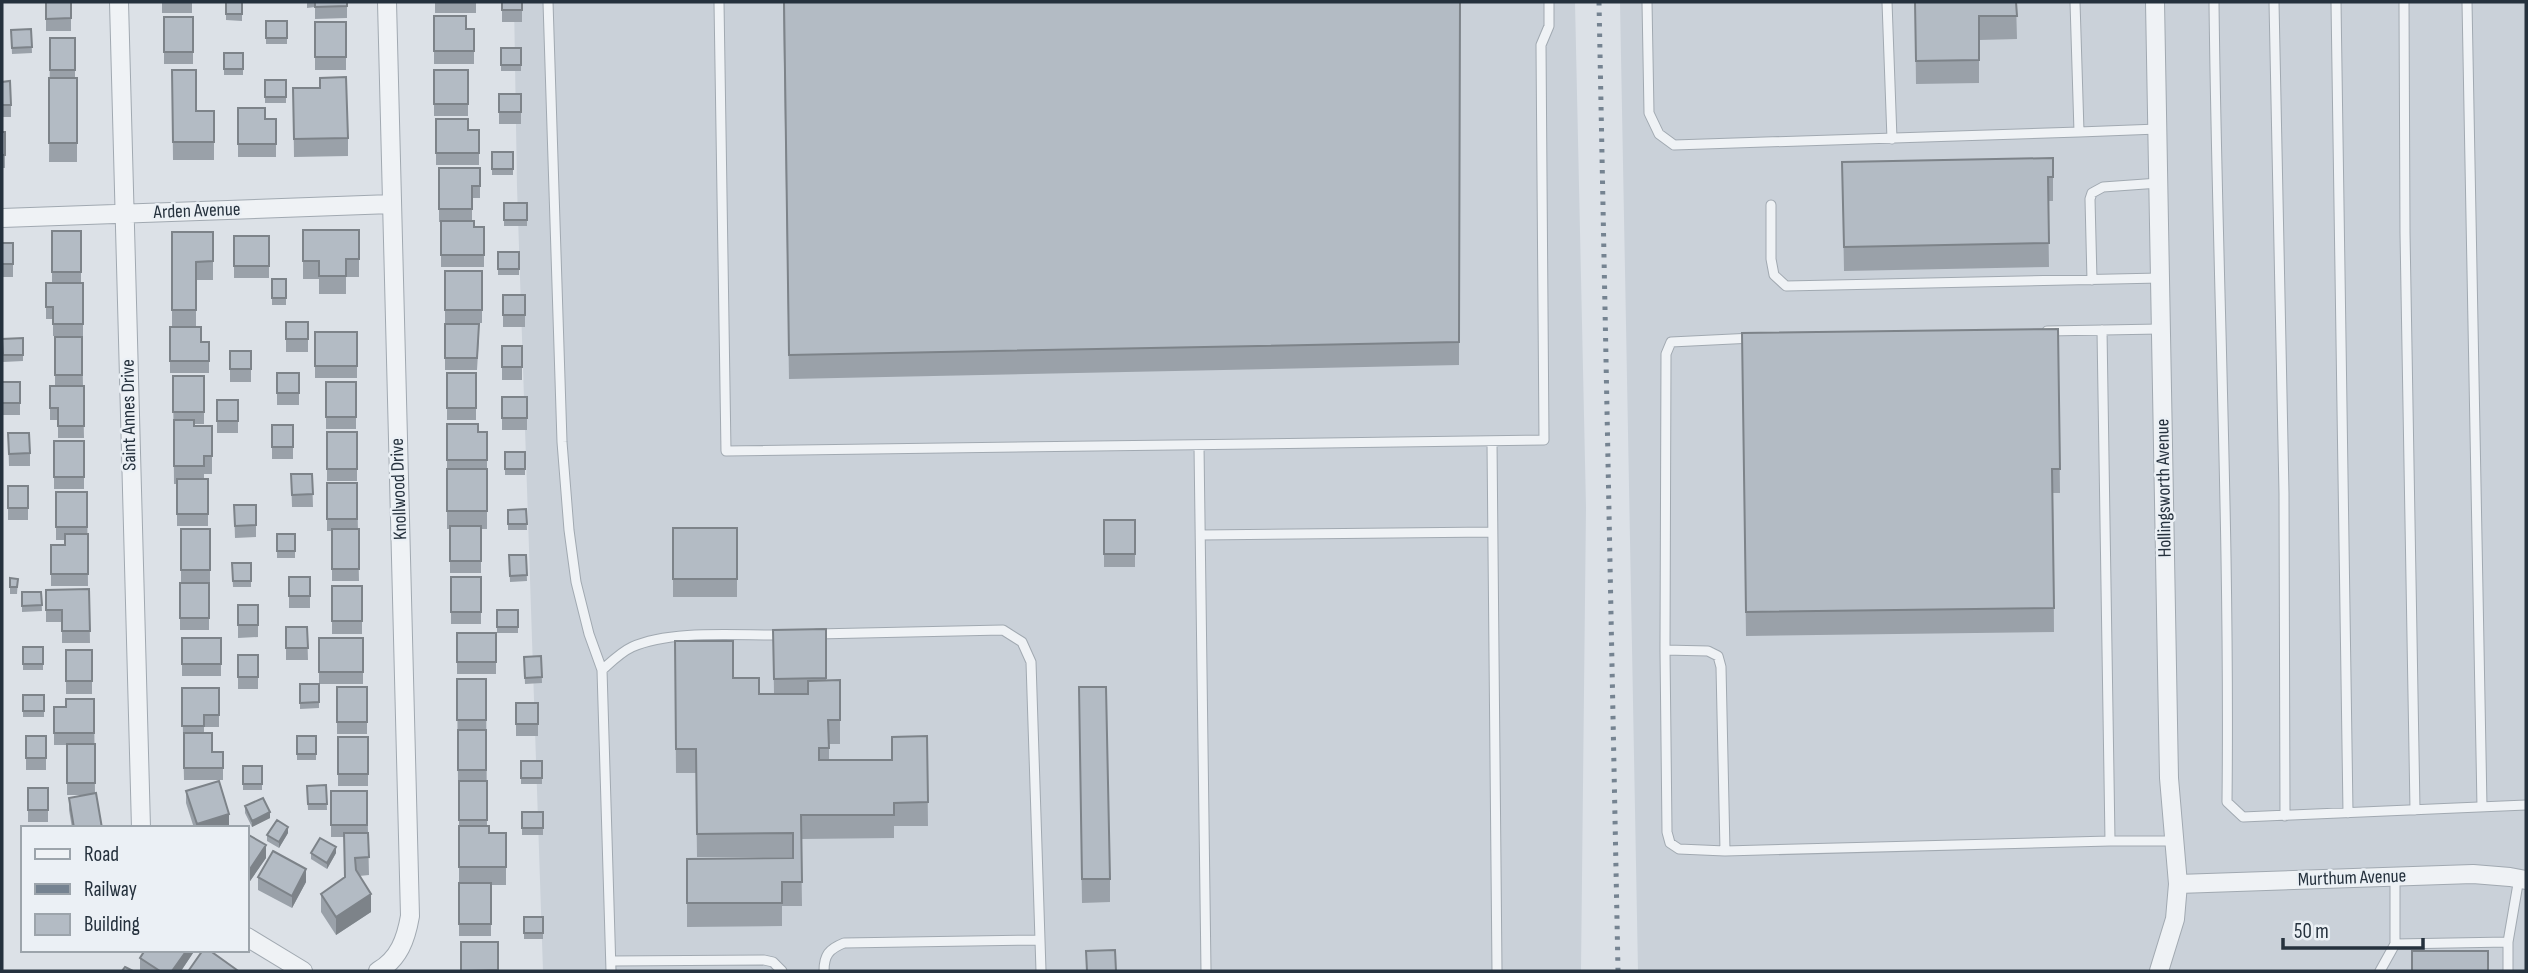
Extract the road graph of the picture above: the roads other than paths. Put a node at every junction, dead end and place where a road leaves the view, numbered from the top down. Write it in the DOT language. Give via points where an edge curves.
graph roads {
  1 [pos="119,2"];
  2 [pos="387,2"];
  3 [pos="548,2"];
  4 [pos="719,2"];
  5 [pos="1549,2"];
  6 [pos="1647,2"];
  7 [pos="1887,2"];
  8 [pos="2075,2"];
  9 [pos="2155,2"];
  10 [pos="2214,2"];
  11 [pos="2274,2"];
  12 [pos="2336,2"];
  13 [pos="2404,2"];
  14 [pos="2466,2"];
  15 [pos="2158,129"];
  16 [pos="2079,132"];
  17 [pos="1892,139"];
  18 [pos="2160,183"];
  19 [pos="392,204"];
  20 [pos="1771,205"];
  21 [pos="124,214"];
  22 [pos="2,218"];
  23 [pos="2160,278"];
  24 [pos="2092,280"];
  25 [pos="2160,329"];
  26 [pos="2102,330"];
  27 [pos="2032,332"];
  28 [pos="1768,337"];
  29 [pos="1492,442"];
  30 [pos="1199,446"];
  31 [pos="1492,532"];
  32 [pos="1201,535"];
  33 [pos="797,634"];
  34 [pos="811,634"];
  35 [pos="1665,650"];
  36 [pos="602,670"];
  37 [pos="2526,805"];
  38 [pos="2482,807"];
  39 [pos="2415,810"];
  40 [pos="2348,813"];
  41 [pos="2285,816"];
  42 [pos="141,826"];
  43 [pos="2110,841"];
  44 [pos="2175,841"];
  45 [pos="1726,851"];
  46 [pos="2395,877"];
  47 [pos="2523,879"];
  48 [pos="2178,884"];
  49 [pos="248,938"];
  50 [pos="1040,940"];
  51 [pos="2508,942"];
  52 [pos="2395,944"];
  53 [pos="397,966"];
  54 [pos="611,966"];
  55 [pos="303,971"];
  56 [pos="379,971"];
  57 [pos="782,971"];
  58 [pos="824,971"];
  59 [pos="1041,971"];
  60 [pos="1206,971"];
  61 [pos="1497,971"];
  62 [pos="2159,971"];
  63 [pos="2380,971"];
  64 [pos="2508,971"];
  1 -- 21 [label="street, Saint Annes Drive"];
  2 -- 19 [label="street, Knollwood Drive"];
  3 -- 36 [label="lane" via="569,530 576,582"];
  4 -- 30 [label="lane" via="726,451"];
  5 -- 29 [label="lane" via="1549,26 1541,45 1544,440"];
  6 -- 17 [label="lane" via="1649,113 1659,134 1674,145"];
  7 -- 17 [label="lane"];
  8 -- 16 [label="lane"];
  9 -- 15 [label="street, Hollingsworth Avenue"];
  10 -- 41 [label="lane" via="2227,802 2243,817"];
  11 -- 41 [label="lane"];
  12 -- 40 [label="lane"];
  13 -- 39 [label="lane"];
  14 -- 38 [label="lane"];
  15 -- 16 [label="lane"];
  15 -- 18 [label="street, Hollingsworth Avenue"];
  16 -- 17 [label="lane"];
  18 -- 23 [label="street, Hollingsworth Avenue"];
  18 -- 24 [label="lane" via="2103,187 2092,193"];
  19 -- 21 [label="street, Arden Avenue"];
  19 -- 53 [label="street, Knollwood Drive" via="410,881 410,916"];
  20 -- 24 [label="lane" via="1771,259 1774,275 1786,286"];
  21 -- 22 [label="street, Arden Avenue"];
  21 -- 42 [label="street, Saint Annes Drive"];
  23 -- 24 [label="lane"];
  23 -- 25 [label="street, Hollingsworth Avenue"];
  25 -- 26 [label="lane"];
  25 -- 44 [label="street, Hollingsworth Avenue" via="2169,778"];
  26 -- 27 [label="lane"];
  26 -- 43 [label="lane"];
  28 -- 35 [label="lane" via="1671,342 1666,354"];
  29 -- 30 [label="lane"];
  29 -- 31 [label="lane"];
  30 -- 32 [label="lane"];
  31 -- 32 [label="lane"];
  31 -- 61 [label="lane"];
  32 -- 60 [label="lane"];
  33 -- 36 [label="lane" via="673,637 629,648"];
  34 -- 50 [label="lane" via="1003,630 1022,642 1031,662"];
  35 -- 45 [label="lane" via="1707,650 1718,656"];
  35 -- 45 [label="lane" via="1670,843 1679,849"];
  36 -- 54 [label="lane"];
  37 -- 38 [label="lane"];
  38 -- 39 [label="lane"];
  39 -- 40 [label="lane"];
  40 -- 41 [label="lane"];
  43 -- 44 [label="lane"];
  43 -- 45 [label="lane"];
  44 -- 48 [label="street, Hollingsworth Avenue"];
  46 -- 47 [label="street, Murthum Avenue" via="2473,874"];
  46 -- 48 [label="street, Murthum Avenue"];
  46 -- 52 [label="lane"];
  47 -- 51 [label="lane"];
  48 -- 62 [label="street, Hollingsworth Avenue" via="2175,919"];
  49 -- 55 [label="street"];
  50 -- 58 [label="lane" via="844,943 831,948"];
  50 -- 59 [label="lane"];
  51 -- 52 [label="lane"];
  51 -- 64 [label="lane"];
  52 -- 63 [label="lane"];
  53 -- 56 [label="street"];
  54 -- 57 [label="lane" via="764,960"];
}
